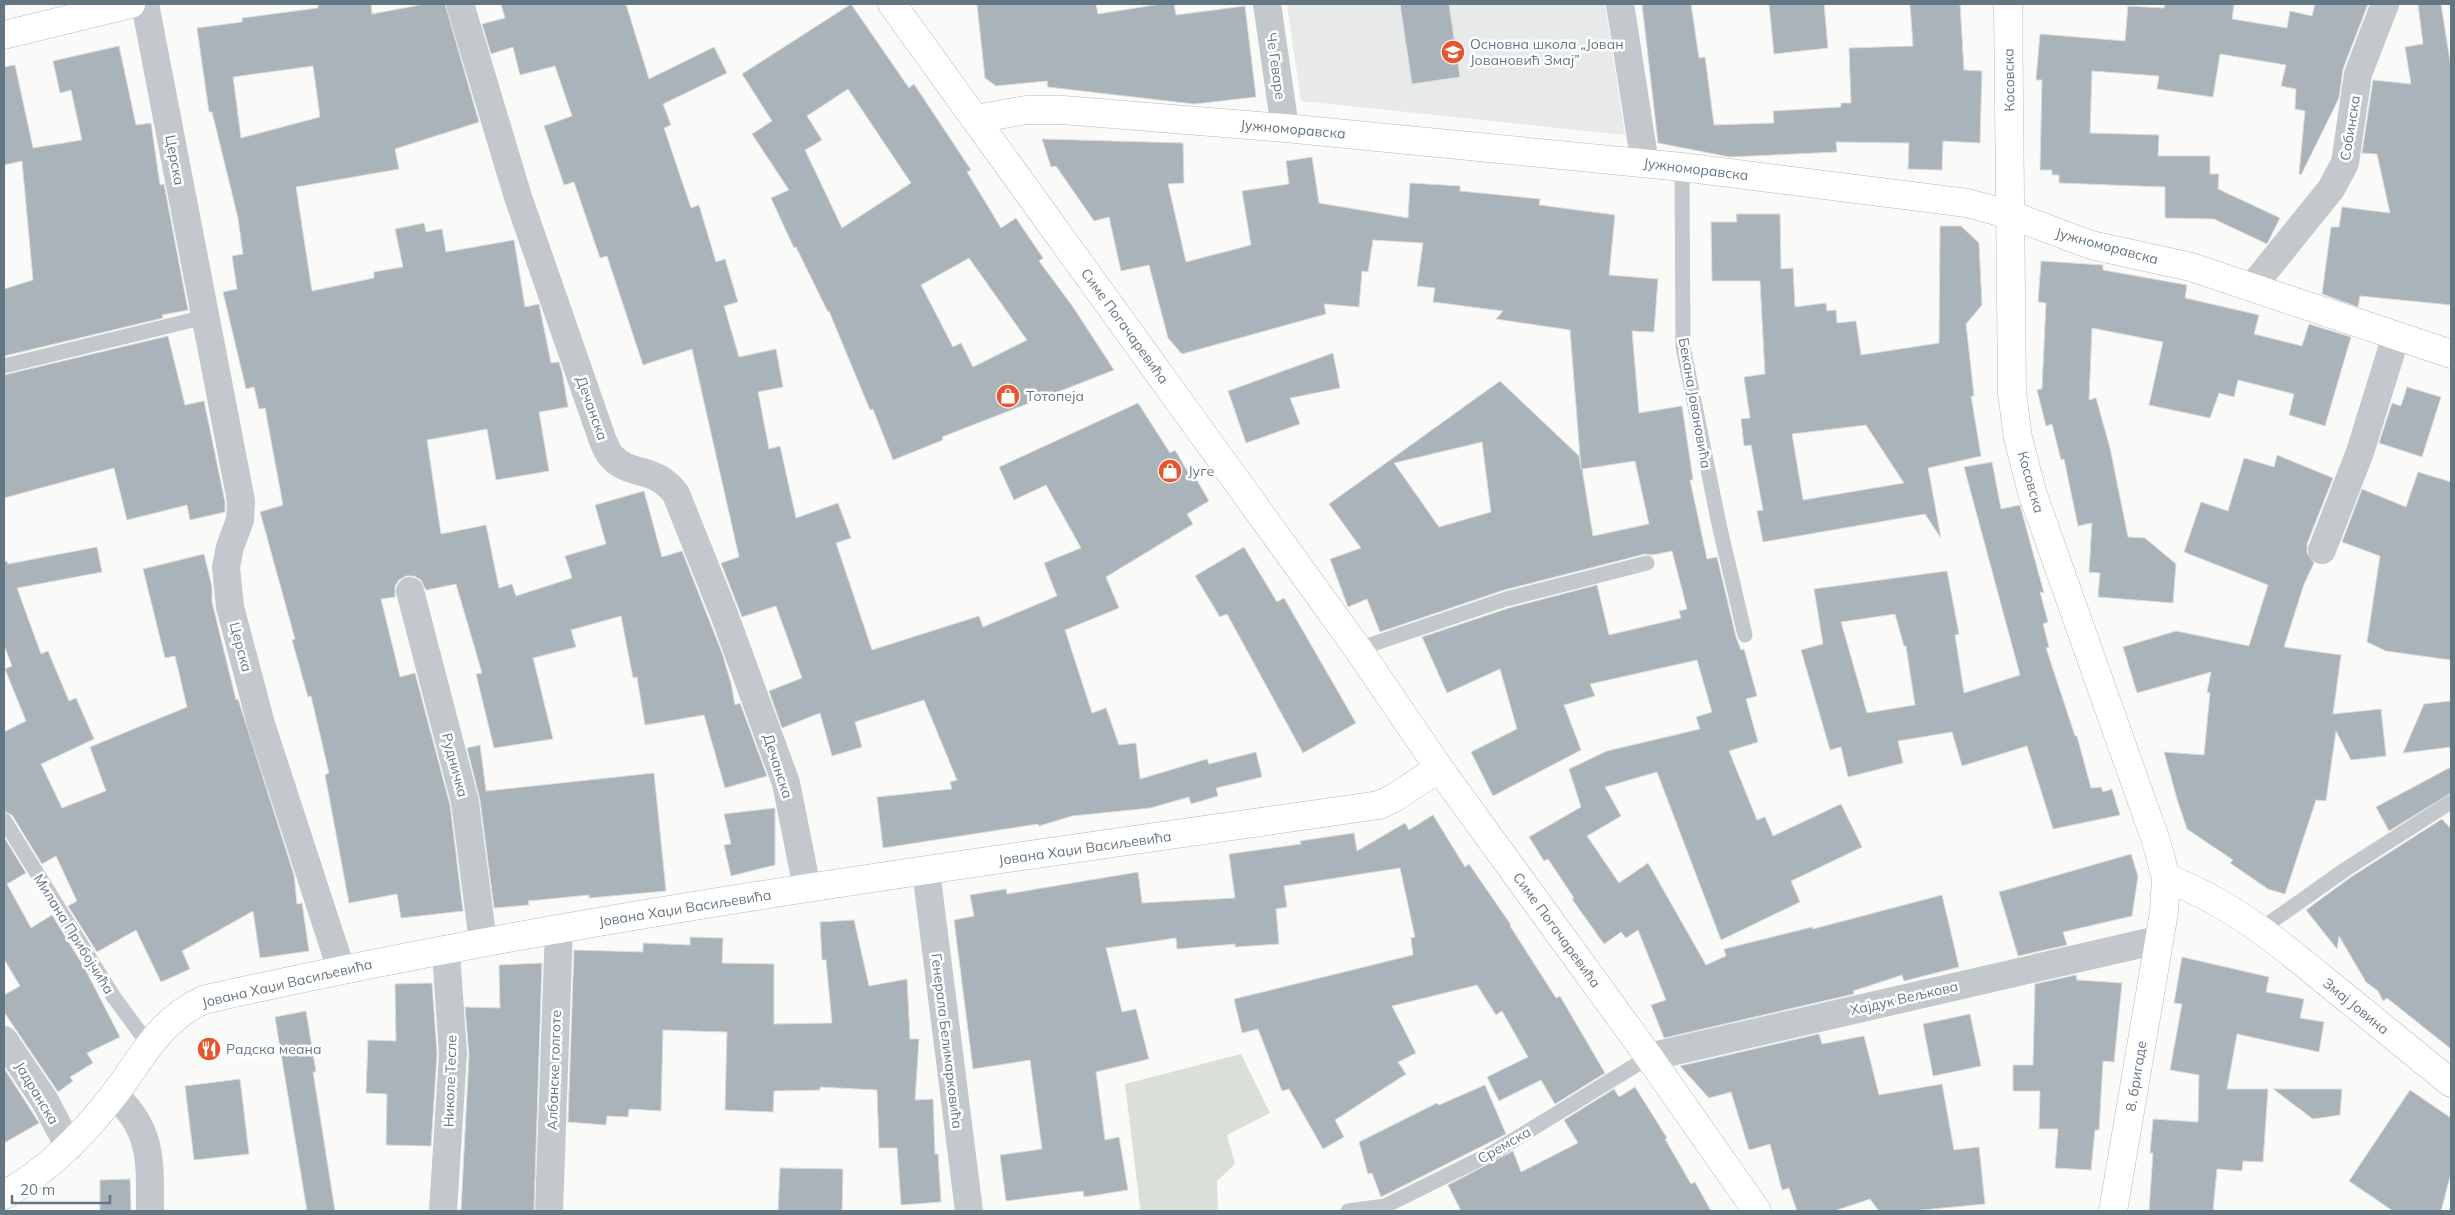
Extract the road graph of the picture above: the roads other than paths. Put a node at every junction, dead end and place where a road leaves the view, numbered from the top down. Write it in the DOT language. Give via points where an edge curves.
graph roads {
  1 [pos="131,4"];
  2 [pos="145,4"];
  3 [pos="460,4"];
  4 [pos="892,4"];
  5 [pos="1267,4"];
  6 [pos="1620,4"];
  7 [pos="2008,4"];
  8 [pos="2386,4"];
  9 [pos="4,35"];
  10 [pos="976,120"];
  11 [pos="1285,128"];
  12 [pos="1645,164"];
  13 [pos="1682,167"];
  14 [pos="2011,215"];
  15 [pos="2252,287"];
  16 [pos="206,317"];
  17 [pos="2396,336"];
  18 [pos="2451,354"];
  19 [pos="4,366"];
  20 [pos="2322,550"];
  21 [pos="1647,563"];
  22 [pos="410,591"];
  23 [pos="1745,635"];
  24 [pos="1358,649"];
  25 [pos="1439,768"];
  26 [pos="2451,802"];
  27 [pos="4,820"];
  28 [pos="926,871"];
  29 [pos="2166,878"];
  30 [pos="806,888"];
  31 [pos="559,928"];
  32 [pos="2261,928"];
  33 [pos="2158,940"];
  34 [pos="483,942"];
  35 [pos="446,952"];
  36 [pos="342,969"];
  37 [pos="4,1040"];
  38 [pos="149,1045"];
  39 [pos="1650,1057"];
  40 [pos="2451,1083"];
  41 [pos="114,1095"];
  42 [pos="69,1147"];
  43 [pos="4,1194"];
  44 [pos="150,1211"];
  45 [pos="444,1211"];
  46 [pos="549,1211"];
  47 [pos="969,1211"];
  48 [pos="1348,1211"];
  49 [pos="1756,1211"];
  50 [pos="2113,1211"];
  1 -- 9 [label="street"];
  2 -- 16 [label="street, Церска"];
  3 -- 30 [label="street, Дечанска" via="518,197 603,441 611,457 621,464 652,473 667,482 676,494 786,783"];
  4 -- 10 [label="street, Симе Погачаревића"];
  5 -- 11 [label="street, Че Геваре"];
  6 -- 12 [label="street"];
  7 -- 14 [label="street, Косовска"];
  8 -- 15 [label="street, Собинска" via="2358,74 2346,163 2331,189"];
  10 -- 11 [label="street, Јужноморавска" via="1026,110 1063,110"];
  10 -- 24 [label="street, Симе Погачаревића"];
  11 -- 12 [label="street, Јужноморавска"];
  12 -- 13 [label="street, Јужноморавска"];
  13 -- 14 [label="street, Јужноморавска" via="1967,203"];
  13 -- 23 [label="lane, Бекана Јовановића" via="1683,347"];
  14 -- 15 [label="street, Јужноморавска" via="2091,245 2191,267"];
  14 -- 29 [label="street, Косовска" via="2012,393 2018,438 2032,492 2156,841"];
  15 -- 17 [label="street, Јужноморавска"];
  16 -- 19 [label="lane"];
  16 -- 36 [label="street, Церска" via="241,501 240,520 226,567 230,607 261,724"];
  17 -- 18 [label="street, Јужноморавска"];
  17 -- 20 [label="street" via="2360,452"];
  21 -- 24 [label="lane" via="1506,600"];
  22 -- 34 [label="street, Рудничка" via="465,802"];
  24 -- 25 [label="street, Симе Погачаревића"];
  25 -- 28 [label="street, Јована Хаџи Васиљевића" via="1379,805"];
  25 -- 39 [label="street, Симе Погачаревића"];
  26 -- 32 [label="lane"];
  27 -- 38 [label="lane, Милана Прибојчића" via="113,996"];
  28 -- 30 [label="street, Јована Хаџи Васиљевића"];
  28 -- 47 [label="street, Генерала Белимарковића"];
  29 -- 32 [label="street, Змај Јовина" via="2225,905"];
  29 -- 33 [label="street, Косовска"];
  30 -- 31 [label="street, Јована Хаџи Васиљевића"];
  31 -- 34 [label="street, Јована Хаџи Васиљевића"];
  31 -- 46 [label="street, Албанске голготе"];
  32 -- 40 [label="street, Змај Јовина"];
  33 -- 39 [label="street, Хајдук Вељкова"];
  33 -- 50 [label="street, 8. бригаде"];
  34 -- 35 [label="street, Јована Хаџи Васиљевића"];
  35 -- 36 [label="street, Јована Хаџи Васиљевића"];
  35 -- 45 [label="street, Николе Тесле" via="453,1054"];
  36 -- 38 [label="street, Јована Хаџи Васиљевића" via="202,1000 183,1010"];
  37 -- 42 [label="street, Јадранска" via="45,1101"];
  38 -- 41 [label="street, Јована Хаџи Васиљевића"];
  39 -- 48 [label="lane, Сремска" via="1494,1152 1385,1206"];
  39 -- 49 [label="street, Симе Погачаревића"];
  41 -- 42 [label="street, Јована Хаџи Васиљевића"];
  41 -- 44 [label="street" via="129,1108 142,1129 150,1171"];
  42 -- 43 [label="street, Јована Хаџи Васиљевића"];
}
